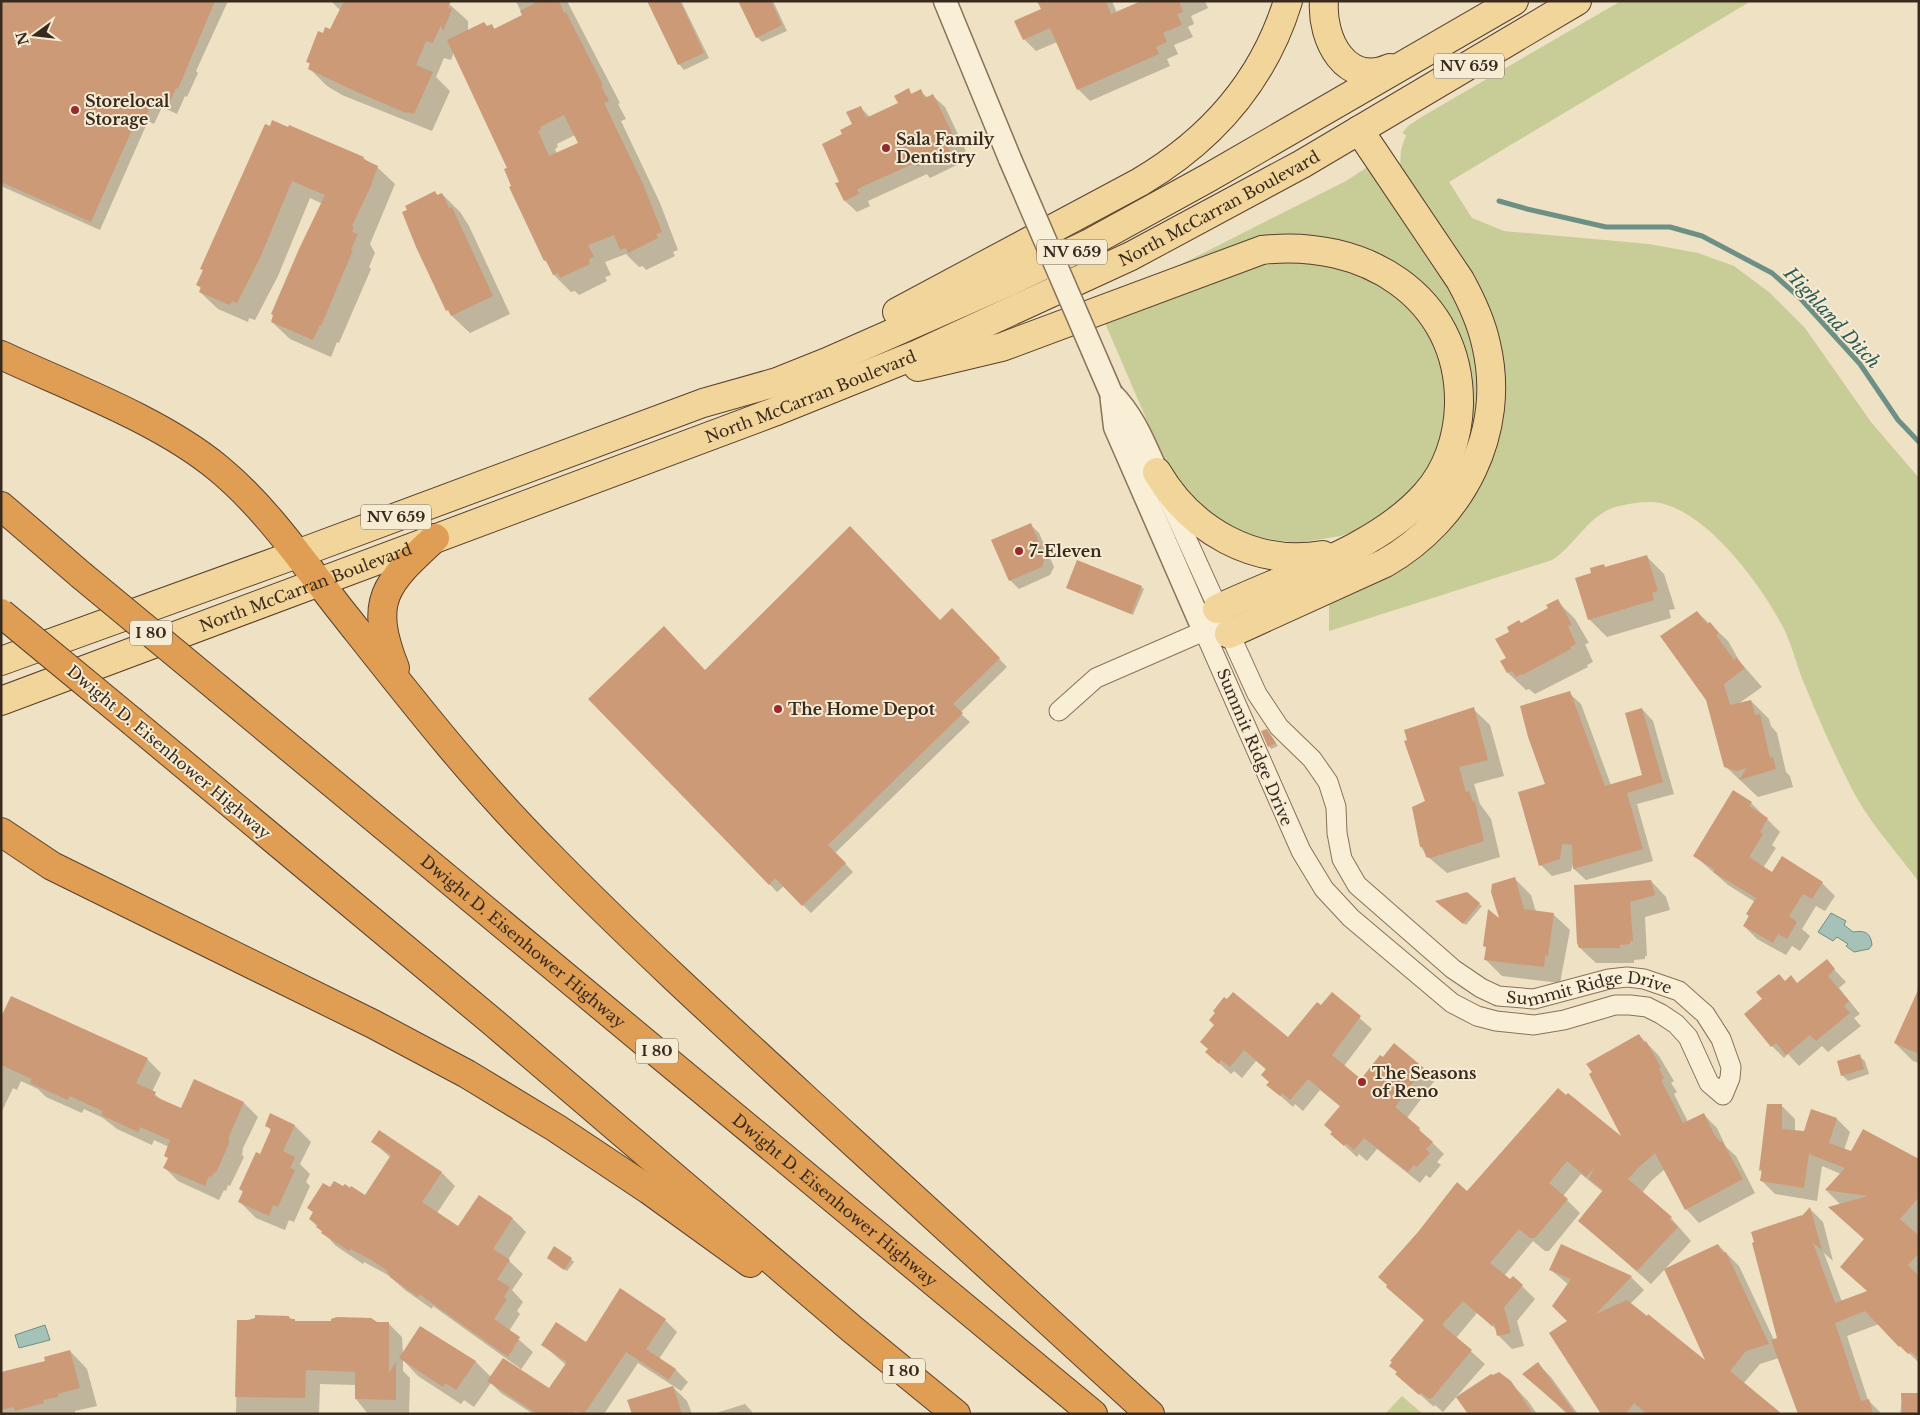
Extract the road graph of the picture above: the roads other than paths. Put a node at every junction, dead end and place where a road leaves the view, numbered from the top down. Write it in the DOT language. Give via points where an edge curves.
graph roads {
  1 [pos="945,1"];
  2 [pos="1288,1"];
  3 [pos="1324,1"];
  4 [pos="1514,1"];
  5 [pos="1577,1"];
  6 [pos="1419,55"];
  7 [pos="1359,130"];
  8 [pos="1,355"];
  9 [pos="841,385"];
  10 [pos="1111,393"];
  11 [pos="703,403"];
  12 [pos="1157,472"];
  13 [pos="1,506"];
  14 [pos="435,538"];
  15 [pos="1367,541"];
  16 [pos="297,554"];
  17 [pos="318,582"];
  18 [pos="1,613"];
  19 [pos="1217,624"];
  20 [pos="1,661"];
  21 [pos="1,700"];
  22 [pos="1059,711"];
  23 [pos="421,712"];
  24 [pos="1,832"];
  25 [pos="1,847"];
  26 [pos="52,866"];
  27 [pos="852,1329"];
  28 [pos="956,1414"];
  29 [pos="1093,1414"];
  30 [pos="1150,1414"];
  1 -- 10 [label="street, Summit Ridge Drive, bridge"];
  2 -- 11 [label="main road" via="1269,48 1240,96 1196,144 1168,166 925,298"];
  3 -- 6 [label="main road" via="1327,31 1334,47 1355,71 1380,72"];
  4 -- 6 [label="main road, North McCarran Boulevard / NV 659"];
  5 -- 7 [label="main road, North McCarran Boulevard / NV 659"];
  6 -- 11 [label="main road, North McCarran Boulevard / NV 659" via="1088,244 827,362 777,382"];
  7 -- 9 [label="main road, North McCarran Boulevard / NV 659" via="1131,256 927,350"];
  7 -- 19 [label="main road" via="1460,280 1470,300 1486,342 1489,360 1490,399 1484,439 1468,482 1456,501 1404,552 1386,563"];
  8 -- 16 [label="highway" via="182,442 226,475 268,517"];
  9 -- 14 [label="main road, North McCarran Boulevard / NV 659"];
  9 -- 15 [label="main road" via="1002,347 1262,250 1302,248 1357,259 1396,278 1427,308 1450,349 1457,370 1459,392 1454,442 1438,479 1410,511"];
  10 -- 12 [label="street, Summit Ridge Drive" via="1134,420"];
  10 -- 19 [label="street, Summit Ridge Drive" via="1115,427"];
  11 -- 16 [label="main road, North McCarran Boulevard / NV 659"];
  12 -- 15 [label="main road" via="1176,502 1190,515 1230,541 1252,549 1272,555 1308,557"];
  12 -- 19 [label="street, Summit Ridge Drive"];
  13 -- 29 [label="highway, Dwight D. Eisenhower Highway / I 80, bridge"];
  14 -- 17 [label="main road, North McCarran Boulevard / NV 659"];
  14 -- 23 [label="highway" via="400,573 385,596 381,612 382,629 392,662"];
  15 -- 19 [label="main road"];
  16 -- 17 [label="highway"];
  16 -- 20 [label="main road, North McCarran Boulevard / NV 659"];
  17 -- 21 [label="main road, North McCarran Boulevard / NV 659"];
  17 -- 23 [label="highway"];
  18 -- 27 [label="highway, Dwight D. Eisenhower Highway / I 80, bridge" via="494,1023"];
  19 -- 19 [label="street, Summit Ridge Drive" via="1301,851 1324,889 1351,918 1452,1003 1477,1016 1534,1025 1615,1005 1647,1008 1662,1014 1688,1037 1708,1083 1723,1095 1730,1078 1730,1067 1721,1039 1705,1014 1679,991 1657,982 1627,977 1534,999 1498,996 1453,969 1370,899 1357,885 1342,859 1336,807 1328,782 1312,759 1288,738 1266,711"];
  19 -- 22 [label="street" via="1096,678"];
  23 -- 30 [label="highway" via="489,793 625,932"];
  24 -- 26 [label="highway"];
  25 -- 26 [label="highway"];
  26 -- 27 [label="highway" via="373,1024 467,1074 556,1128 788,1290"];
  27 -- 28 [label="highway, Dwight D. Eisenhower Highway / I 80"];
}
